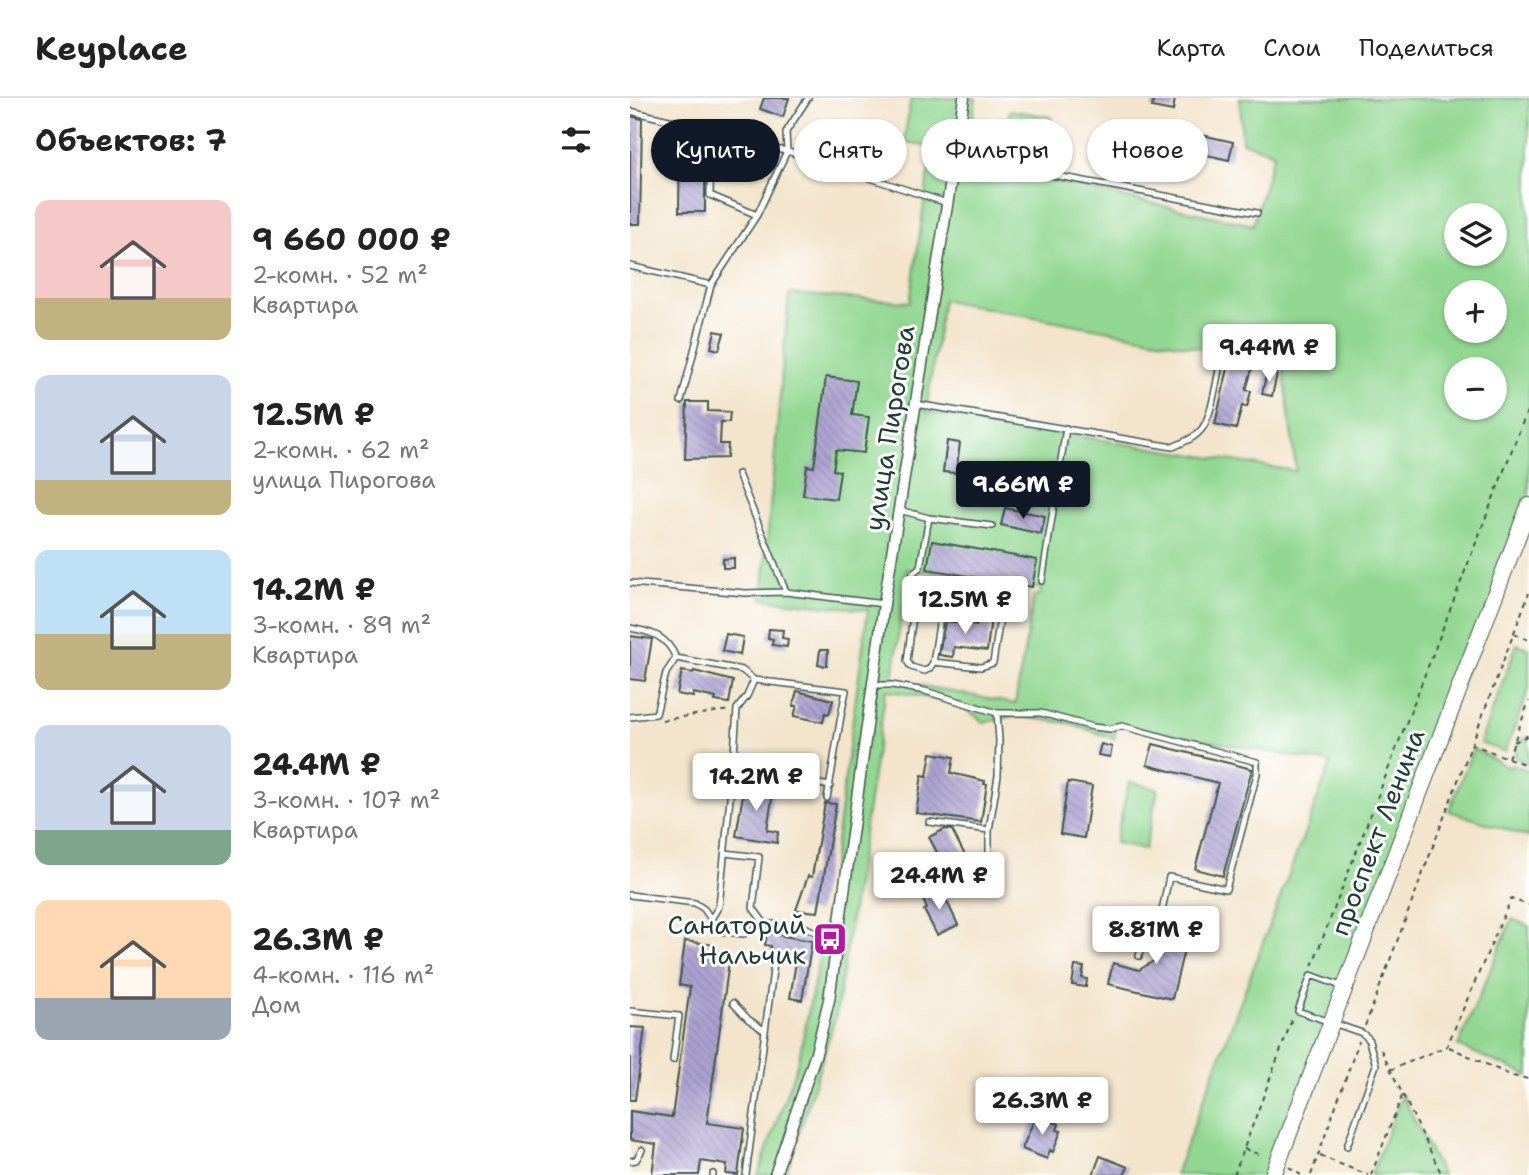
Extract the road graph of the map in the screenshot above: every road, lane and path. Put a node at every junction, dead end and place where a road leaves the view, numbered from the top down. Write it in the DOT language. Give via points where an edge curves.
graph roads {
  1 [pos="808,98"];
  2 [pos="964,98"];
  3 [pos="630,111"];
  4 [pos="665,119"];
  5 [pos="961,119"];
  6 [pos="780,150"];
  7 [pos="787,151"];
  8 [pos="1073,179"];
  9 [pos="710,182"];
  10 [pos="951,182"];
  11 [pos="947,203"];
  12 [pos="1257,213"];
  13 [pos="758,215"];
  14 [pos="630,266"];
  15 [pos="711,285"];
  16 [pos="1220,365"];
  17 [pos="681,401"];
  18 [pos="916,404"];
  19 [pos="1529,406"];
  20 [pos="1066,428"];
  21 [pos="738,474"];
  22 [pos="1529,506"];
  23 [pos="899,510"];
  24 [pos="929,518"];
  25 [pos="992,526"];
  26 [pos="1042,582"];
  27 [pos="630,583"];
  28 [pos="786,592"];
  29 [pos="1529,593"];
  30 [pos="915,601"];
  31 [pos="884,604"];
  32 [pos="942,605"];
  33 [pos="630,628"];
  34 [pos="1513,634"];
  35 [pos="1529,640"];
  36 [pos="676,659"];
  37 [pos="933,662"];
  38 [pos="754,680"];
  39 [pos="872,685"];
  40 [pos="1529,701"];
  41 [pos="737,709"];
  42 [pos="997,713"];
  43 [pos="630,717"];
  44 [pos="654,721"];
  45 [pos="1529,735"];
  46 [pos="1514,742"];
  47 [pos="1471,744"];
  48 [pos="1508,758"];
  49 [pos="1529,766"];
  50 [pos="767,774"];
  51 [pos="830,786"];
  52 [pos="827,798"];
  53 [pos="929,822"];
  54 [pos="989,830"];
  55 [pos="725,853"];
  56 [pos="954,889"];
  57 [pos="630,895"];
  58 [pos="1529,905"];
  59 [pos="711,919"];
  60 [pos="765,924"];
  61 [pos="838,936"];
  62 [pos="1139,956"];
  63 [pos="774,963"];
  64 [pos="1310,970"];
  65 [pos="1344,987"];
  66 [pos="733,1003"];
  67 [pos="1296,1008"];
  68 [pos="630,1011"];
  69 [pos="1331,1021"];
  70 [pos="765,1031"];
  71 [pos="1362,1033"];
  72 [pos="1447,1046"];
  73 [pos="1380,1049"];
  74 [pos="673,1060"];
  75 [pos="1390,1070"];
  76 [pos="1529,1079"];
  77 [pos="1402,1095"];
  78 [pos="1348,1146"];
  79 [pos="1243,1149"];
  80 [pos="642,1150"];
  81 [pos="1261,1155"];
  82 [pos="1319,1156"];
  83 [pos="630,1161"];
  84 [pos="1289,1167"];
  85 [pos="747,1175"];
  86 [pos="775,1175"];
  87 [pos="1234,1175"];
  88 [pos="1273,1175"];
  89 [pos="1301,1175"];
  90 [pos="1311,1175"];
  91 [pos="1370,1175"];
  92 [pos="1442,1175"];
  1 -- 7 [label="lane" via="786,132"];
  2 -- 5 [label="street, улица Пирогова"];
  3 -- 4 [label="lane"];
  6 -- 7 [label="lane"];
  7 -- 11 [label="lane"];
  7 -- 13 [label="lane"];
  8 -- 12 [label="lane"];
  9 -- 13 [label="lane" via="710,195"];
  10 -- 11 [label="street, улица Пирогова"];
  11 -- 18 [label="street, улица Пирогова"];
  13 -- 15 [label="lane"];
  14 -- 15 [label="lane"];
  15 -- 17 [label="lane"];
  16 -- 20 [label="lane" via="1202,429 1173,447"];
  18 -- 20 [label="lane"];
  18 -- 23 [label="street, улица Пирогова"];
  19 -- 64 [label="path"];
  20 -- 26 [label="lane"];
  21 -- 28 [label="lane"];
  22 -- 65 [label="main road, проспект Ленина"];
  23 -- 24 [label="lane"];
  23 -- 31 [label="street, улица Пирогова"];
  24 -- 25 [label="lane"];
  24 -- 30 [label="lane" via="920,567 913,573"];
  27 -- 28 [label="lane"];
  28 -- 31 [label="lane"];
  29 -- 34 [label="path"];
  30 -- 32 [label="lane"];
  30 -- 37 [label="lane" via="907,661 925,671"];
  31 -- 39 [label="street, улица Пирогова"];
  32 -- 37 [label="lane"];
  32 -- 37 [label="lane" via="999,615 996,657 981,667"];
  33 -- 36 [label="lane" via="665,639"];
  34 -- 35 [label="path"];
  34 -- 47 [label="path"];
  36 -- 38 [label="lane" via="742,670"];
  36 -- 43 [label="lane" via="666,673 656,714"];
  38 -- 41 [label="lane"];
  38 -- 51 [label="lane" via="846,691"];
  39 -- 42 [label="lane" via="925,691"];
  39 -- 61 [label="street, улица Пирогова"];
  40 -- 46 [label="path"];
  41 -- 44 [label="path"];
  41 -- 55 [label="lane"];
  42 -- 54 [label="lane" via="998,776"];
  42 -- 62 [label="lane" via="1041,713 1093,727 1122,726 1257,762 1226,888 1169,877 1162,910 1150,919"];
  45 -- 46 [label="path"];
  46 -- 48 [label="path"];
  47 -- 48 [label="path"];
  47 -- 71 [label="path"];
  48 -- 49 [label="path"];
  50 -- 51 [label="lane"];
  51 -- 52 [label="lane"];
  53 -- 54 [label="lane"];
  54 -- 56 [label="lane" via="989,856"];
  55 -- 59 [label="lane" via="719,906"];
  55 -- 60 [label="lane" via="759,857 753,908"];
  57 -- 59 [label="lane" via="695,903"];
  58 -- 72 [label="path" via="1511,899"];
  59 -- 60 [label="lane" via="719,931 744,934"];
  60 -- 61 [label="lane" via="802,925"];
  61 -- 86 [label="street, улица Пирогова" via="824,1024"];
  63 -- 70 [label="lane"];
  65 -- 69 [label="main road, проспект Ленина"];
  65 -- 69 [label="lane" via="1311,975 1298,1010"];
  66 -- 70 [label="lane"];
  67 -- 79 [label="path"];
  68 -- 74 [label="lane" via="679,1016"];
  69 -- 71 [label="lane"];
  69 -- 88 [label="main road, проспект Ленина"];
  70 -- 85 [label="lane"];
  71 -- 78 [label="lane" via="1376,1065"];
  71 -- 82 [label="path"];
  72 -- 75 [label="path"];
  72 -- 76 [label="path" via="1512,1076"];
  73 -- 75 [label="path"];
  75 -- 77 [label="path"];
  77 -- 91 [label="path"];
  77 -- 92 [label="path"];
  79 -- 81 [label="path"];
  79 -- 87 [label="path"];
  80 -- 83 [label="lane"];
  82 -- 90 [label="path"];
  82 -- 91 [label="path"];
  84 -- 89 [label="path"];
}
